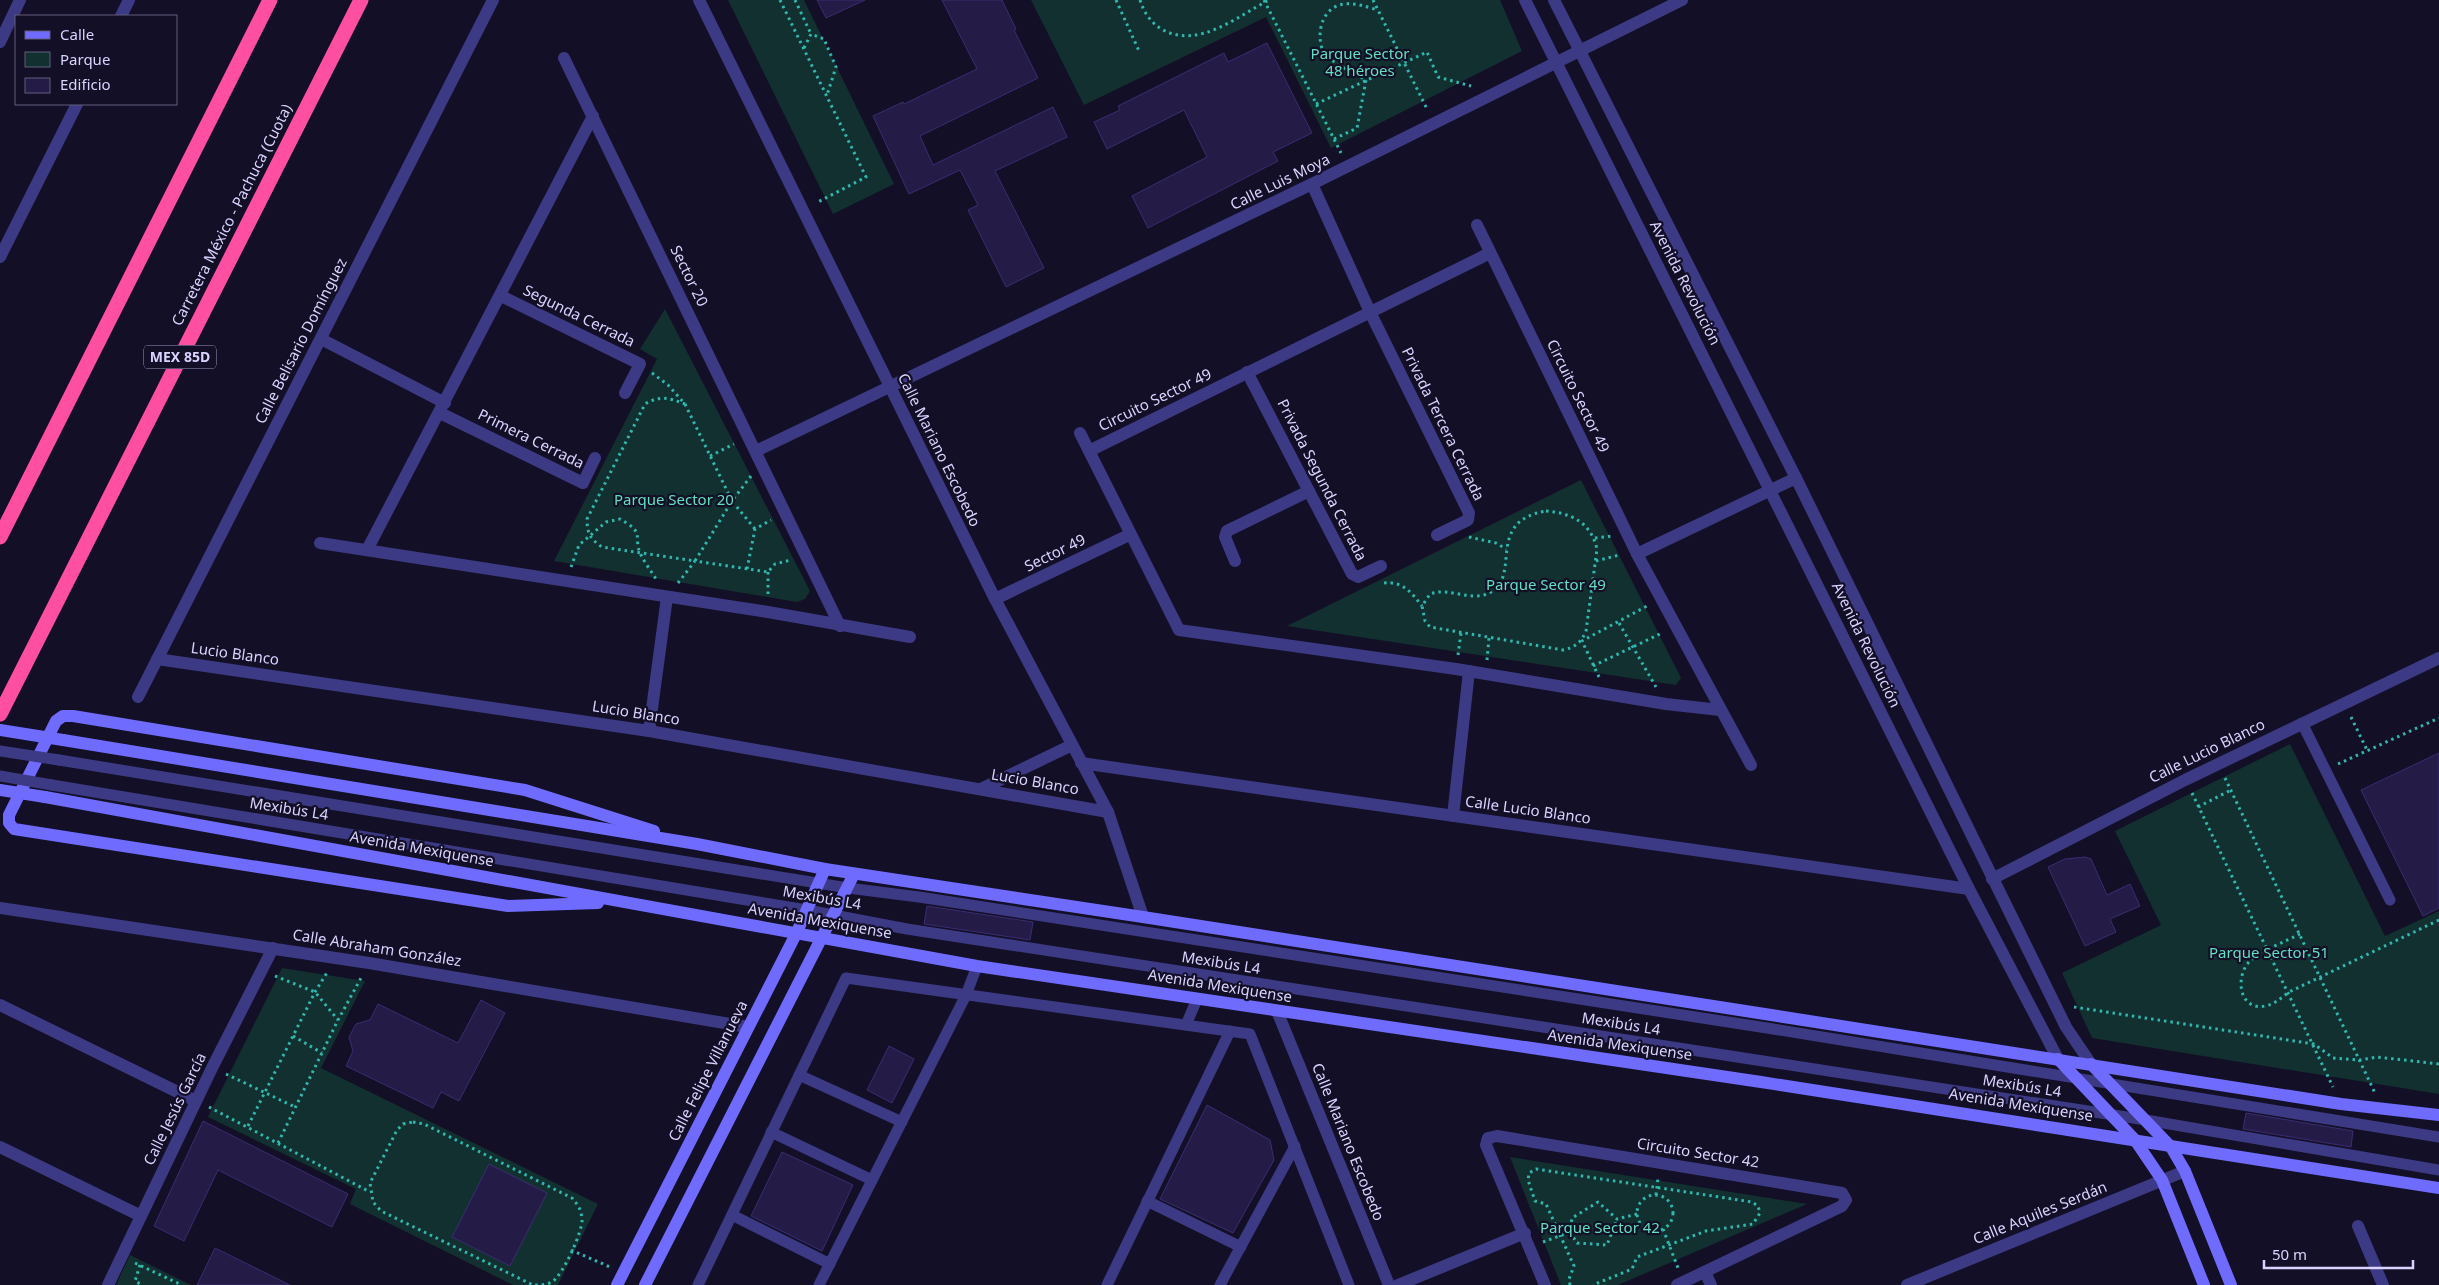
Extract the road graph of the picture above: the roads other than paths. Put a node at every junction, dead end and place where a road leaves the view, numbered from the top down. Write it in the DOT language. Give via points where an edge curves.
graph roads {
  1 [pos="20,0"];
  2 [pos="129,0"];
  3 [pos="270,0"];
  4 [pos="361,0"];
  5 [pos="493,0"];
  6 [pos="699,0"];
  7 [pos="1525,0"];
  8 [pos="1554,0"];
  9 [pos="1682,0"];
  10 [pos="122,15"];
  11 [pos="3,27"];
  12 [pos="0,42"];
  13 [pos="1579,51"];
  14 [pos="564,58"];
  15 [pos="1556,64"];
  16 [pos="76,105"];
  17 [pos="593,116"];
  18 [pos="1312,184"];
  19 [pos="1476,225"];
  20 [pos="1490,253"];
  21 [pos="0,257"];
  22 [pos="501,296"];
  23 [pos="1370,312"];
  24 [pos="321,339"];
  25 [pos="1247,372"];
  26 [pos="890,388"];
  27 [pos="625,394"];
  28 [pos="442,408"];
  29 [pos="1080,434"];
  30 [pos="1089,451"];
  31 [pos="758,456"];
  32 [pos="595,458"];
  33 [pos="1796,478"];
  34 [pos="1771,490"];
  35 [pos="1309,491"];
  36 [pos="1130,535"];
  37 [pos="1437,535"];
  38 [pos="0,537"];
  39 [pos="320,543"];
  40 [pos="368,550"];
  41 [pos="1637,554"];
  42 [pos="1235,561"];
  43 [pos="1376,568"];
  44 [pos="667,597"];
  45 [pos="995,599"];
  46 [pos="840,626"];
  47 [pos="910,638"];
  48 [pos="2439,658"];
  49 [pos="157,659"];
  50 [pos="1469,672"];
  51 [pos="138,697"];
  52 [pos="1720,710"];
  53 [pos="0,714"];
  54 [pos="2302,723"];
  55 [pos="0,730"];
  56 [pos="649,731"];
  57 [pos="1072,745"];
  58 [pos="0,751"];
  59 [pos="1081,763"];
  60 [pos="1751,765"];
  61 [pos="0,776"];
  62 [pos="0,790"];
  63 [pos="981,790"];
  64 [pos="1108,812"];
  65 [pos="1453,816"];
  66 [pos="697,844"];
  67 [pos="825,870"];
  68 [pos="854,874"];
  69 [pos="1992,879"];
  70 [pos="819,883"];
  71 [pos="848,888"];
  72 [pos="1969,889"];
  73 [pos="2390,900"];
  74 [pos="623,902"];
  75 [pos="0,908"];
  76 [pos="807,910"];
  77 [pos="834,916"];
  78 [pos="1143,917"];
  79 [pos="796,934"];
  80 [pos="823,938"];
  81 [pos="273,948"];
  82 [pos="977,966"];
  83 [pos="966,995"];
  84 [pos="1196,999"];
  85 [pos="0,1005"];
  86 [pos="1277,1011"];
  87 [pos="1186,1025"];
  88 [pos="748,1027"];
  89 [pos="1230,1032"];
  90 [pos="2058,1059"];
  91 [pos="2091,1064"];
  92 [pos="799,1075"];
  93 [pos="2077,1079"];
  94 [pos="2112,1084"];
  95 [pos="196,1101"];
  96 [pos="2110,1115"];
  97 [pos="2439,1115"];
  98 [pos="2146,1120"];
  99 [pos="902,1122"];
  100 [pos="772,1132"];
  101 [pos="2439,1137"];
  102 [pos="2136,1140"];
  103 [pos="1294,1146"];
  104 [pos="2171,1146"];
  105 [pos="0,1147"];
  106 [pos="2439,1170"];
  107 [pos="2185,1171"];
  108 [pos="872,1180"];
  109 [pos="2162,1180"];
  110 [pos="2439,1188"];
  111 [pos="1147,1201"];
  112 [pos="732,1215"];
  113 [pos="141,1216"];
  114 [pos="2358,1226"];
  115 [pos="1525,1234"];
  116 [pos="1241,1247"];
  117 [pos="830,1264"];
  118 [pos="1706,1272"];
  119 [pos="1680,1283"];
  120 [pos="108,1285"];
  121 [pos="616,1285"];
  122 [pos="645,1285"];
  123 [pos="698,1285"];
  124 [pos="819,1285"];
  125 [pos="1106,1285"];
  126 [pos="1220,1285"];
  127 [pos="1349,1285"];
  128 [pos="1389,1285"];
  129 [pos="1398,1285"];
  130 [pos="1545,1285"];
  131 [pos="1711,1285"];
  132 [pos="1907,1285"];
  133 [pos="2204,1285"];
  134 [pos="2232,1285"];
  135 [pos="2383,1285"];
  1 -- 11 [label="street"];
  2 -- 10 [label="street"];
  3 -- 38 [label="highway"];
  4 -- 53 [label="highway, Carretera México - Pachuca (Cuota) / MEX 85D"];
  5 -- 24 [label="street, Calle Belisario Domínguez"];
  6 -- 26 [label="street, Calle Mariano Escobedo"];
  7 -- 15 [label="street, Avenida Revolución"];
  8 -- 13 [label="street, Avenida Revolución"];
  9 -- 13 [label="street, Calle Luis Moya"];
  11 -- 12 [label="street"];
  13 -- 15 [label="street, Calle Luis Moya"];
  13 -- 33 [label="street, Avenida Revolución"];
  14 -- 17 [label="street, Sector 20"];
  15 -- 18 [label="street, Calle Luis Moya"];
  15 -- 34 [label="street, Avenida Revolución"];
  16 -- 21 [label="street"];
  17 -- 22 [label="street"];
  17 -- 31 [label="street, Sector 20"];
  18 -- 23 [label="street"];
  18 -- 26 [label="street, Calle Luis Moya"];
  19 -- 20 [label="street, Circuito Sector 49"];
  20 -- 23 [label="street, Circuito Sector 49"];
  20 -- 41 [label="street, Circuito Sector 49"];
  22 -- 27 [label="street, Segunda Cerrada" via="640,364"];
  22 -- 28 [label="street"];
  23 -- 25 [label="street, Circuito Sector 49"];
  23 -- 37 [label="street, Privada Tercera Cerrada" via="1469,513 1468,520"];
  24 -- 28 [label="street"];
  24 -- 49 [label="street, Calle Belisario Domínguez"];
  25 -- 30 [label="street, Circuito Sector 49"];
  25 -- 35 [label="street, Privada Segunda Cerrada"];
  26 -- 31 [label="street"];
  26 -- 45 [label="street, Calle Mariano Escobedo"];
  28 -- 32 [label="street, Primera Cerrada" via="583,483"];
  28 -- 40 [label="street"];
  29 -- 30 [label="street"];
  30 -- 36 [label="street"];
  31 -- 46 [label="street, Sector 20"];
  33 -- 34 [label="street"];
  33 -- 69 [label="street, Avenida Revolución"];
  34 -- 41 [label="street"];
  34 -- 72 [label="street, Avenida Revolución"];
  35 -- 42 [label="street" via="1227,531 1225,537"];
  35 -- 43 [label="street, Privada Segunda Cerrada" via="1352,574 1358,577"];
  36 -- 45 [label="street, Sector 49"];
  36 -- 50 [label="street" via="1179,630"];
  39 -- 40 [label="street"];
  40 -- 44 [label="street"];
  41 -- 52 [label="street, Circuito Sector 49"];
  44 -- 46 [label="street"];
  44 -- 56 [label="street"];
  45 -- 57 [label="street, Calle Mariano Escobedo"];
  46 -- 47 [label="street"];
  48 -- 54 [label="street, Calle Lucio Blanco"];
  49 -- 51 [label="street, Calle Belisario Domínguez"];
  49 -- 56 [label="street, Lucio Blanco"];
  50 -- 52 [label="street"];
  50 -- 65 [label="street"];
  52 -- 60 [label="street, Circuito Sector 49"];
  54 -- 69 [label="street, Calle Lucio Blanco"];
  54 -- 73 [label="lane"];
  55 -- 66 [label="main road, bridge"];
  56 -- 63 [label="street, Lucio Blanco"];
  57 -- 59 [label="street, Calle Mariano Escobedo"];
  57 -- 63 [label="street"];
  58 -- 70 [label="lane, Mexibús L4, bridge"];
  59 -- 64 [label="street, Calle Mariano Escobedo"];
  59 -- 65 [label="street, Calle Lucio Blanco"];
  61 -- 76 [label="lane, Mexibús L4, bridge"];
  62 -- 74 [label="main road, Avenida Mexiquense, bridge"];
  63 -- 64 [label="street, Lucio Blanco"];
  64 -- 78 [label="street, Calle Mariano Escobedo"];
  65 -- 72 [label="street, Calle Lucio Blanco"];
  66 -- 67 [label="main road"];
  66 -- 74 [label="main road" via="525,790 73,716 63,716 56,721 9,815 9,823 14,829 508,906"];
  67 -- 68 [label="main road"];
  67 -- 70 [label="main road, Calle Felipe Villanueva"];
  68 -- 71 [label="main road"];
  68 -- 78 [label="main road"];
  69 -- 91 [label="street, Avenida Revolución" via="2066,1027"];
  70 -- 71 [label="lane, Mexibús L4"];
  70 -- 76 [label="main road, Calle Felipe Villanueva"];
  71 -- 77 [label="main road"];
  71 -- 93 [label="lane, Mexibús L4" via="1727,1022"];
  72 -- 90 [label="street, Avenida Revolución"];
  74 -- 79 [label="main road, Avenida Mexiquense"];
  75 -- 81 [label="street, Calle Abraham González"];
  76 -- 77 [label="lane, Mexibús L4"];
  76 -- 79 [label="main road, Calle Felipe Villanueva"];
  77 -- 80 [label="main road"];
  77 -- 96 [label="lane, Mexibús L4"];
  78 -- 90 [label="main road"];
  79 -- 80 [label="main road, Avenida Mexiquense"];
  79 -- 88 [label="main road, Calle Felipe Villanueva"];
  80 -- 82 [label="main road, Avenida Mexiquense"];
  80 -- 122 [label="main road"];
  81 -- 88 [label="street, Calle Abraham González"];
  81 -- 95 [label="street, Calle Jesús García"];
  82 -- 83 [label="lane"];
  82 -- 84 [label="main road, Avenida Mexiquense"];
  83 -- 87 [label="lane"];
  83 -- 92 [label="lane" via="846,978"];
  83 -- 99 [label="lane"];
  84 -- 86 [label="main road, Avenida Mexiquense"];
  84 -- 87 [label="lane"];
  85 -- 95 [label="street"];
  86 -- 102 [label="main road, Avenida Mexiquense"];
  86 -- 128 [label="street, Calle Mariano Escobedo"];
  87 -- 89 [label="lane"];
  88 -- 121 [label="main road, Calle Felipe Villanueva"];
  89 -- 103 [label="lane" via="1250,1034"];
  89 -- 111 [label="lane"];
  90 -- 91 [label="main road"];
  90 -- 93 [label="main road, Avenida Revolución"];
  91 -- 94 [label="main road, Avenida Revolución"];
  91 -- 97 [label="main road" via="2341,1104"];
  92 -- 99 [label="lane"];
  92 -- 100 [label="lane"];
  93 -- 94 [label="lane, Mexibús L4"];
  93 -- 96 [label="main road, Avenida Revolución"];
  94 -- 98 [label="main road, Avenida Revolución"];
  94 -- 101 [label="lane, Mexibús L4"];
  95 -- 113 [label="street, Calle Jesús García"];
  96 -- 98 [label="lane, Mexibús L4"];
  96 -- 102 [label="main road, Avenida Revolución"];
  98 -- 104 [label="main road, Avenida Revolución"];
  98 -- 106 [label="lane, Mexibús L4"];
  99 -- 108 [label="lane"];
  100 -- 108 [label="lane"];
  100 -- 112 [label="lane"];
  102 -- 104 [label="main road, Avenida Mexiquense"];
  102 -- 109 [label="main road, Avenida Revolución"];
  103 -- 116 [label="lane"];
  103 -- 127 [label="lane"];
  104 -- 107 [label="main road, Avenida Revolución"];
  104 -- 110 [label="main road, Avenida Mexiquense"];
  105 -- 113 [label="street"];
  107 -- 109 [label="street, Calle Aquiles Serdán"];
  107 -- 134 [label="main road, Avenida Revolución"];
  108 -- 117 [label="lane"];
  109 -- 132 [label="street, Calle Aquiles Serdán"];
  109 -- 133 [label="main road, Avenida Revolución"];
  111 -- 116 [label="lane"];
  111 -- 125 [label="lane"];
  112 -- 117 [label="lane"];
  112 -- 123 [label="lane"];
  113 -- 120 [label="street, Calle Jesús García"];
  114 -- 135 [label="street"];
  115 -- 118 [label="street, Circuito Sector 42" via="1486,1145 1488,1138 1497,1136 1842,1194 1846,1200 1842,1206"];
  115 -- 129 [label="street"];
  115 -- 130 [label="street, Circuito Sector 42"];
  116 -- 126 [label="lane"];
  117 -- 124 [label="lane"];
  118 -- 119 [label="street, Circuito Sector 42"];
  118 -- 131 [label="street"];
}
